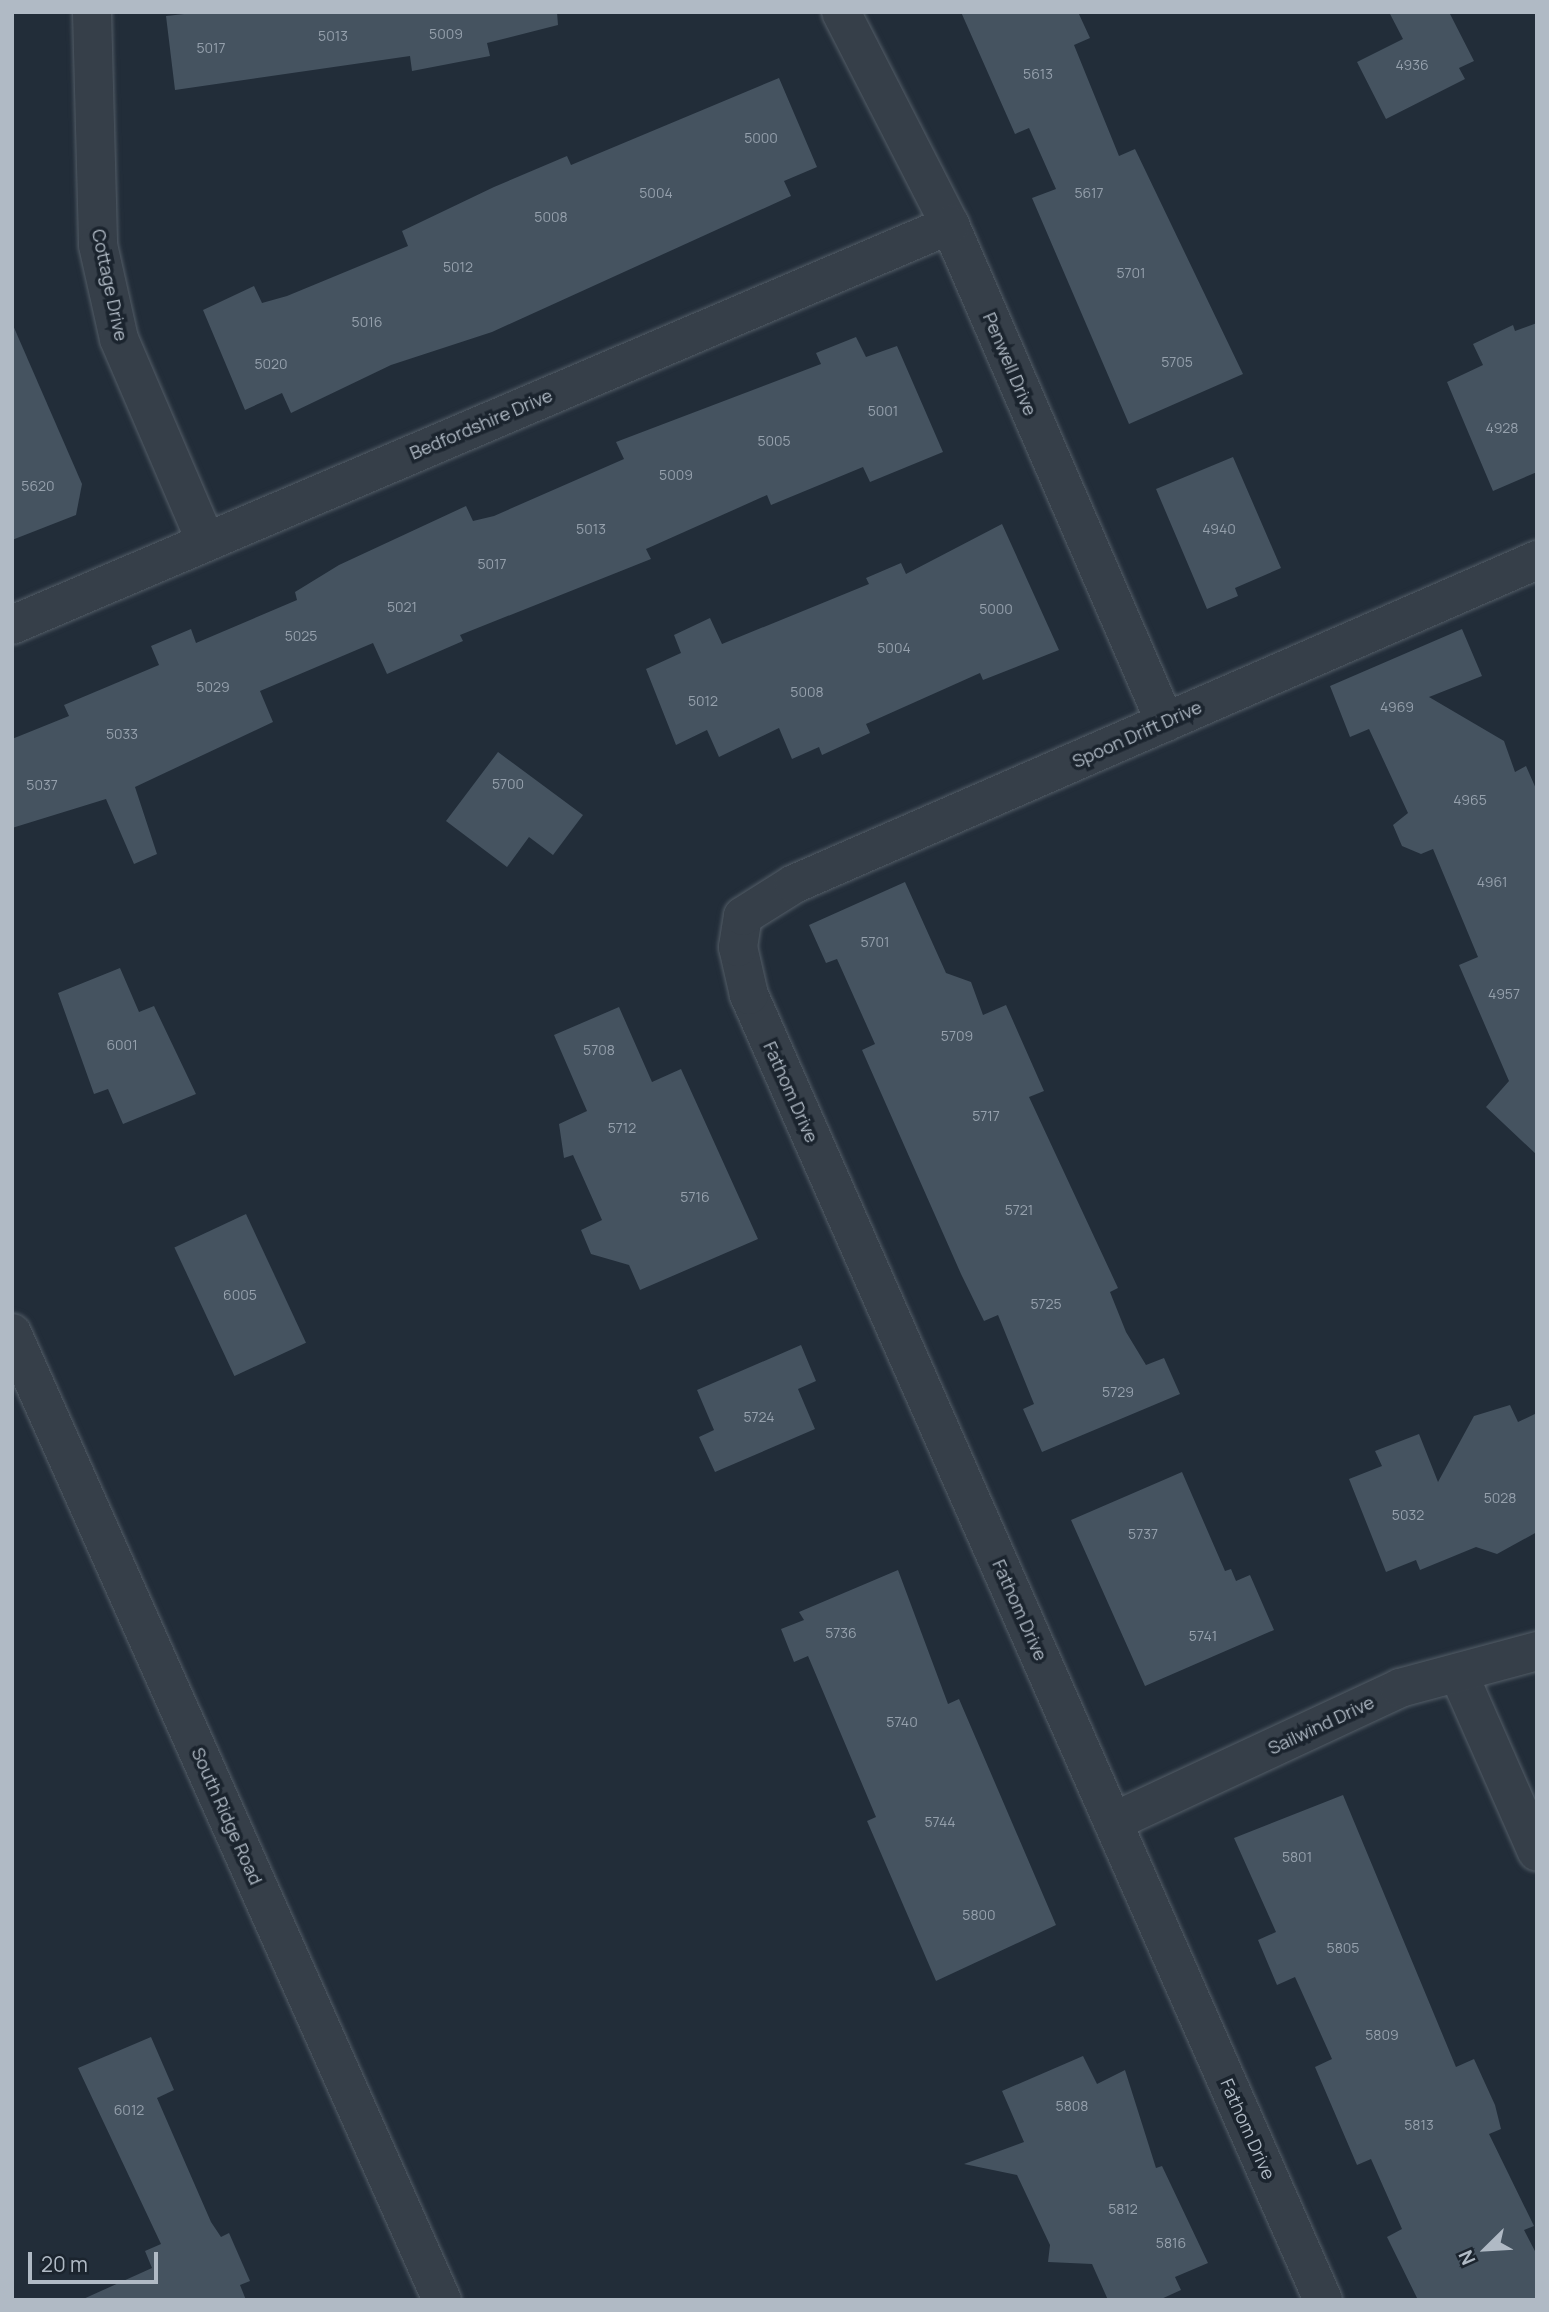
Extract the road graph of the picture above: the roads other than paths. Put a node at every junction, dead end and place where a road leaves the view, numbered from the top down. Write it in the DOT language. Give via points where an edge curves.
graph roads {
  1 [pos="92,12"];
  2 [pos="841,12"];
  3 [pos="950,225"];
  4 [pos="205,540"];
  5 [pos="1532,573"];
  6 [pos="12,625"];
  7 [pos="1165,722"];
  8 [pos="743,916"];
  9 [pos="12,1332"];
  10 [pos="1537,1651"];
  11 [pos="1459,1675"];
  12 [pos="1113,1822"];
  13 [pos="1537,1852"];
  14 [pos="442,2300"];
  15 [pos="1323,2300"];
  1 -- 4 [label="street, Cottage Drive" via="98,245 119,339"];
  2 -- 3 [label="street, Penwell Drive"];
  3 -- 4 [label="street, Bedfordshire Drive"];
  3 -- 7 [label="street, Penwell Drive"];
  4 -- 6 [label="street, Bedfordshire Drive"];
  5 -- 7 [label="street, Spoon Drift Drive"];
  7 -- 8 [label="street, Spoon Drift Drive" via="794,884"];
  8 -- 12 [label="street, Fathom Drive" via="738,947 749,995"];
  9 -- 14 [label="street, South Ridge Road"];
  10 -- 11 [label="street, Sailwind Drive"];
  11 -- 12 [label="street, Sailwind Drive" via="1400,1688"];
  11 -- 13 [label="street"];
  12 -- 15 [label="street, Fathom Drive"];
}
